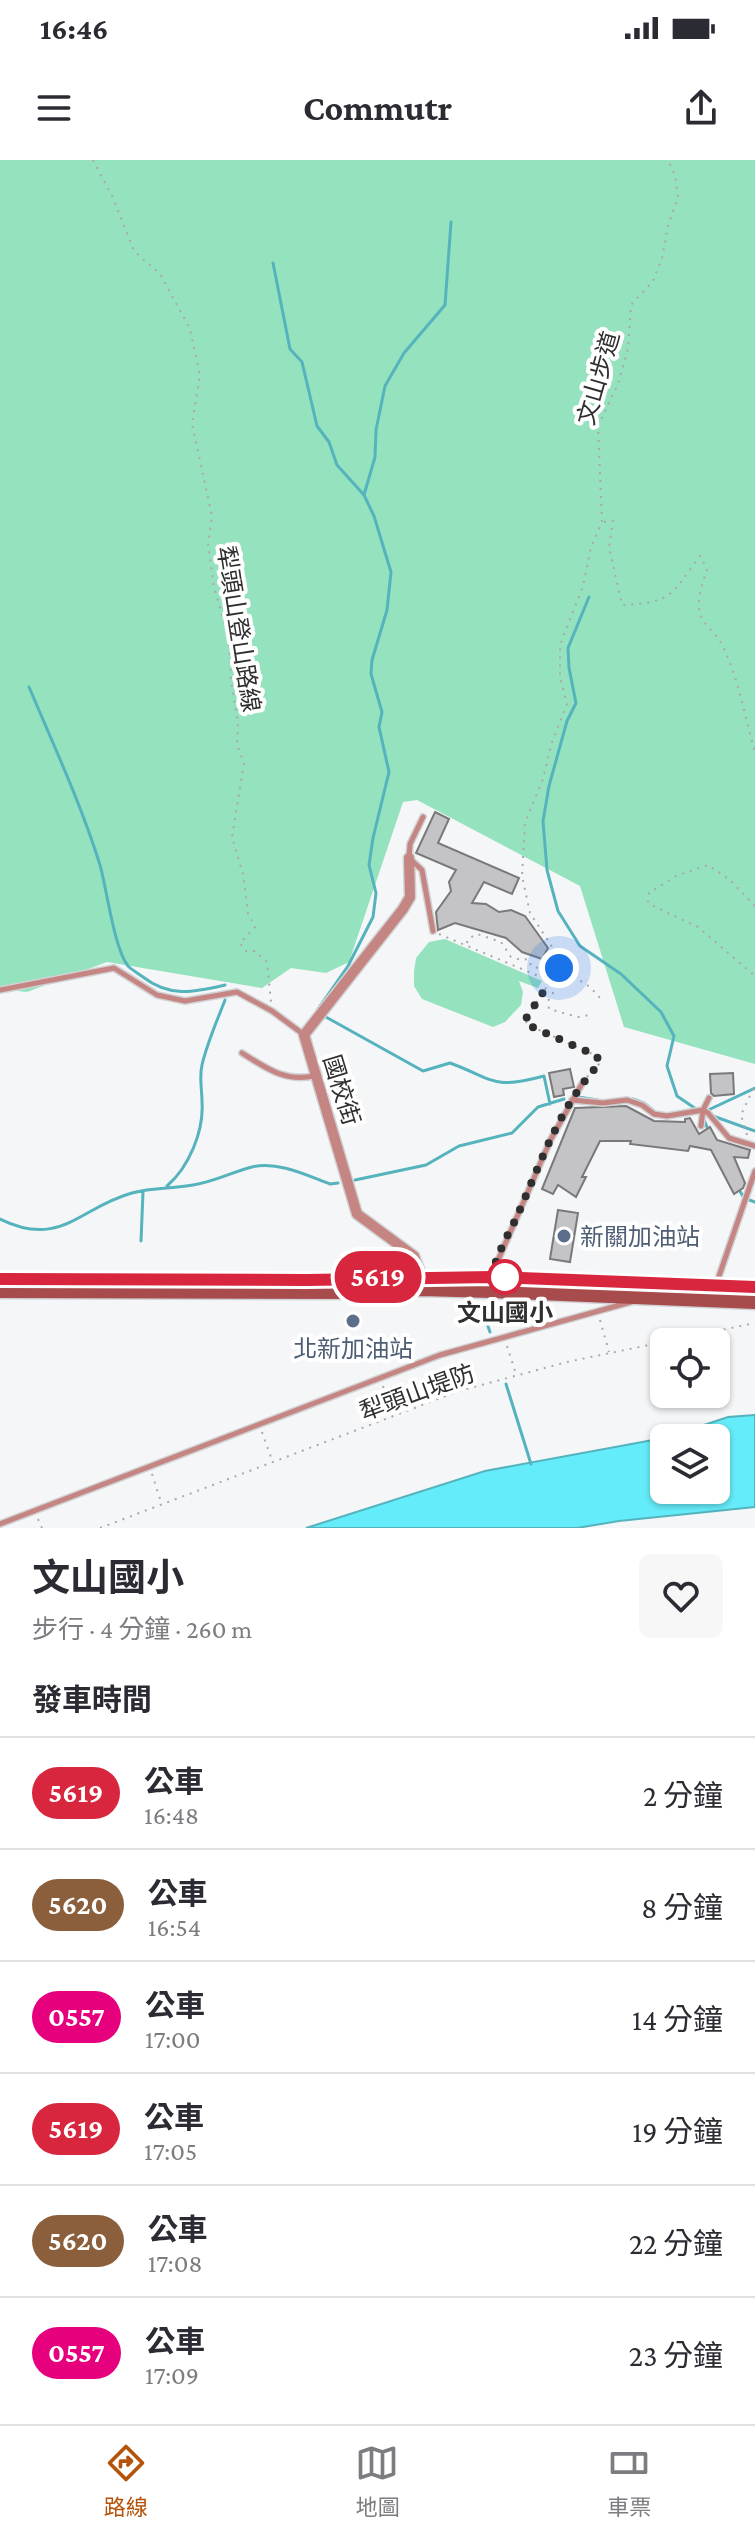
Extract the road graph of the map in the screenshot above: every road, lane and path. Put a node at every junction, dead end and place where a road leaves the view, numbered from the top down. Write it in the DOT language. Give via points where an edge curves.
graph roads {
  1 [pos="93,160"];
  2 [pos="668,160"];
  3 [pos="602,522"];
  4 [pos="755,752"];
  5 [pos="423,817"];
  6 [pos="409,858"];
  7 [pos="755,906"];
  8 [pos="433,931"];
  9 [pos="466,945"];
  10 [pos="557,963"];
  11 [pos="532,967"];
  12 [pos="559,968"];
  13 [pos="529,972"];
  14 [pos="755,976"];
  15 [pos="549,981"];
  16 [pos="0,990"];
  17 [pos="601,999"];
  18 [pos="272,1011"];
  19 [pos="589,1015"];
  20 [pos="304,1035"];
  21 [pos="242,1053"];
  22 [pos="315,1076"];
  23 [pos="583,1082"];
  24 [pos="755,1085"];
  25 [pos="709,1098"];
  26 [pos="572,1100"];
  27 [pos="703,1110"];
  28 [pos="701,1126"];
  29 [pos="755,1138"];
  30 [pos="755,1146"];
  31 [pos="755,1171"];
  32 [pos="0,1279"];
  33 [pos="422,1283"];
  34 [pos="492,1284"];
  35 [pos="318,1285"];
  36 [pos="755,1287"];
  37 [pos="0,1291"];
  38 [pos="715,1292"];
  39 [pos="651,1297"];
  40 [pos="755,1302"];
  41 [pos="597,1311"];
  42 [pos="755,1323"];
  43 [pos="505,1337"];
  44 [pos="609,1353"];
  45 [pos="516,1376"];
  46 [pos="380,1378"];
  47 [pos="393,1416"];
  48 [pos="259,1424"];
  49 [pos="272,1462"];
  50 [pos="149,1466"];
  51 [pos="162,1504"];
  52 [pos="35,1510"];
  53 [pos="0,1524"];
  54 [pos="42,1528"];
  55 [pos="100,1528"];
  1 -- 18 [label="path, 犁頭山登山路線" via="134,251 160,274 190,329 200,375 192,424 212,516 208,544 229,638 237,745 244,763 232,837 255,927 240,943 267,962"];
  2 -- 3 [label="path, 文山步道" via="678,197 662,258 653,281 631,305 628,349 598,426"];
  3 -- 4 [label="path" via="613,521 609,547 622,605 671,597 700,556 707,569 698,605 739,686"];
  3 -- 10 [label="path, 文山步道" via="560,645 567,704 525,823 522,876 530,913"];
  5 -- 6 [label="lane"];
  6 -- 8 [label="lane" via="422,870"];
  6 -- 20 [label="street, 國校街" via="410,897 403,909"];
  7 -- 14 [label="path" via="708,865 676,876 649,893 648,901 698,927"];
  8 -- 9 [label="path"];
  9 -- 11 [label="path" via="477,934 501,942 511,957 528,959"];
  9 -- 13 [label="path"];
  10 -- 11 [label="path"];
  10 -- 12 [label="path, 文山步道"];
  11 -- 13 [label="path"];
  12 -- 15 [label="path"];
  12 -- 17 [label="path"];
  13 -- 15 [label="path"];
  15 -- 19 [label="path" via="556,988 549,1009"];
  15 -- 23 [label="path" via="525,1020 597,1056 599,1064"];
  16 -- 18 [label="lane" via="114,968 157,995 185,1001 237,992"];
  18 -- 20 [label="lane"];
  20 -- 22 [label="street, 國校街"];
  21 -- 22 [label="lane" via="276,1074"];
  22 -- 33 [label="street, 國校街" via="357,1214 414,1256"];
  23 -- 26 [label="lane"];
  24 -- 29 [label="path" via="741,1115 747,1135"];
  25 -- 27 [label="lane"];
  26 -- 27 [label="lane" via="627,1100 667,1116"];
  26 -- 34 [label="lane"];
  27 -- 28 [label="lane"];
  27 -- 30 [label="lane" via="729,1138"];
  31 -- 38 [label="lane"];
  32 -- 35 [label="main road"];
  33 -- 34 [label="main road"];
  33 -- 35 [label="main road"];
  34 -- 38 [label="main road"];
  34 -- 39 [label="main road"];
  35 -- 37 [label="main road"];
  36 -- 38 [label="main road"];
  38 -- 39 [label="main road"];
  38 -- 40 [label="main road"];
  39 -- 41 [label="lane"];
  41 -- 43 [label="lane"];
  41 -- 44 [label="path"];
  42 -- 44 [label="path, 犁頭山堤防"];
  43 -- 45 [label="path"];
  43 -- 46 [label="lane"];
  44 -- 45 [label="path, 犁頭山堤防"];
  45 -- 47 [label="path, 犁頭山堤防"];
  46 -- 47 [label="path"];
  46 -- 48 [label="lane"];
  47 -- 49 [label="path, 犁頭山堤防"];
  48 -- 49 [label="path"];
  48 -- 50 [label="lane"];
  49 -- 51 [label="path, 犁頭山堤防"];
  50 -- 51 [label="path"];
  50 -- 52 [label="lane"];
  51 -- 55 [label="path, 犁頭山堤防"];
  52 -- 53 [label="lane"];
  52 -- 54 [label="path"];
}
